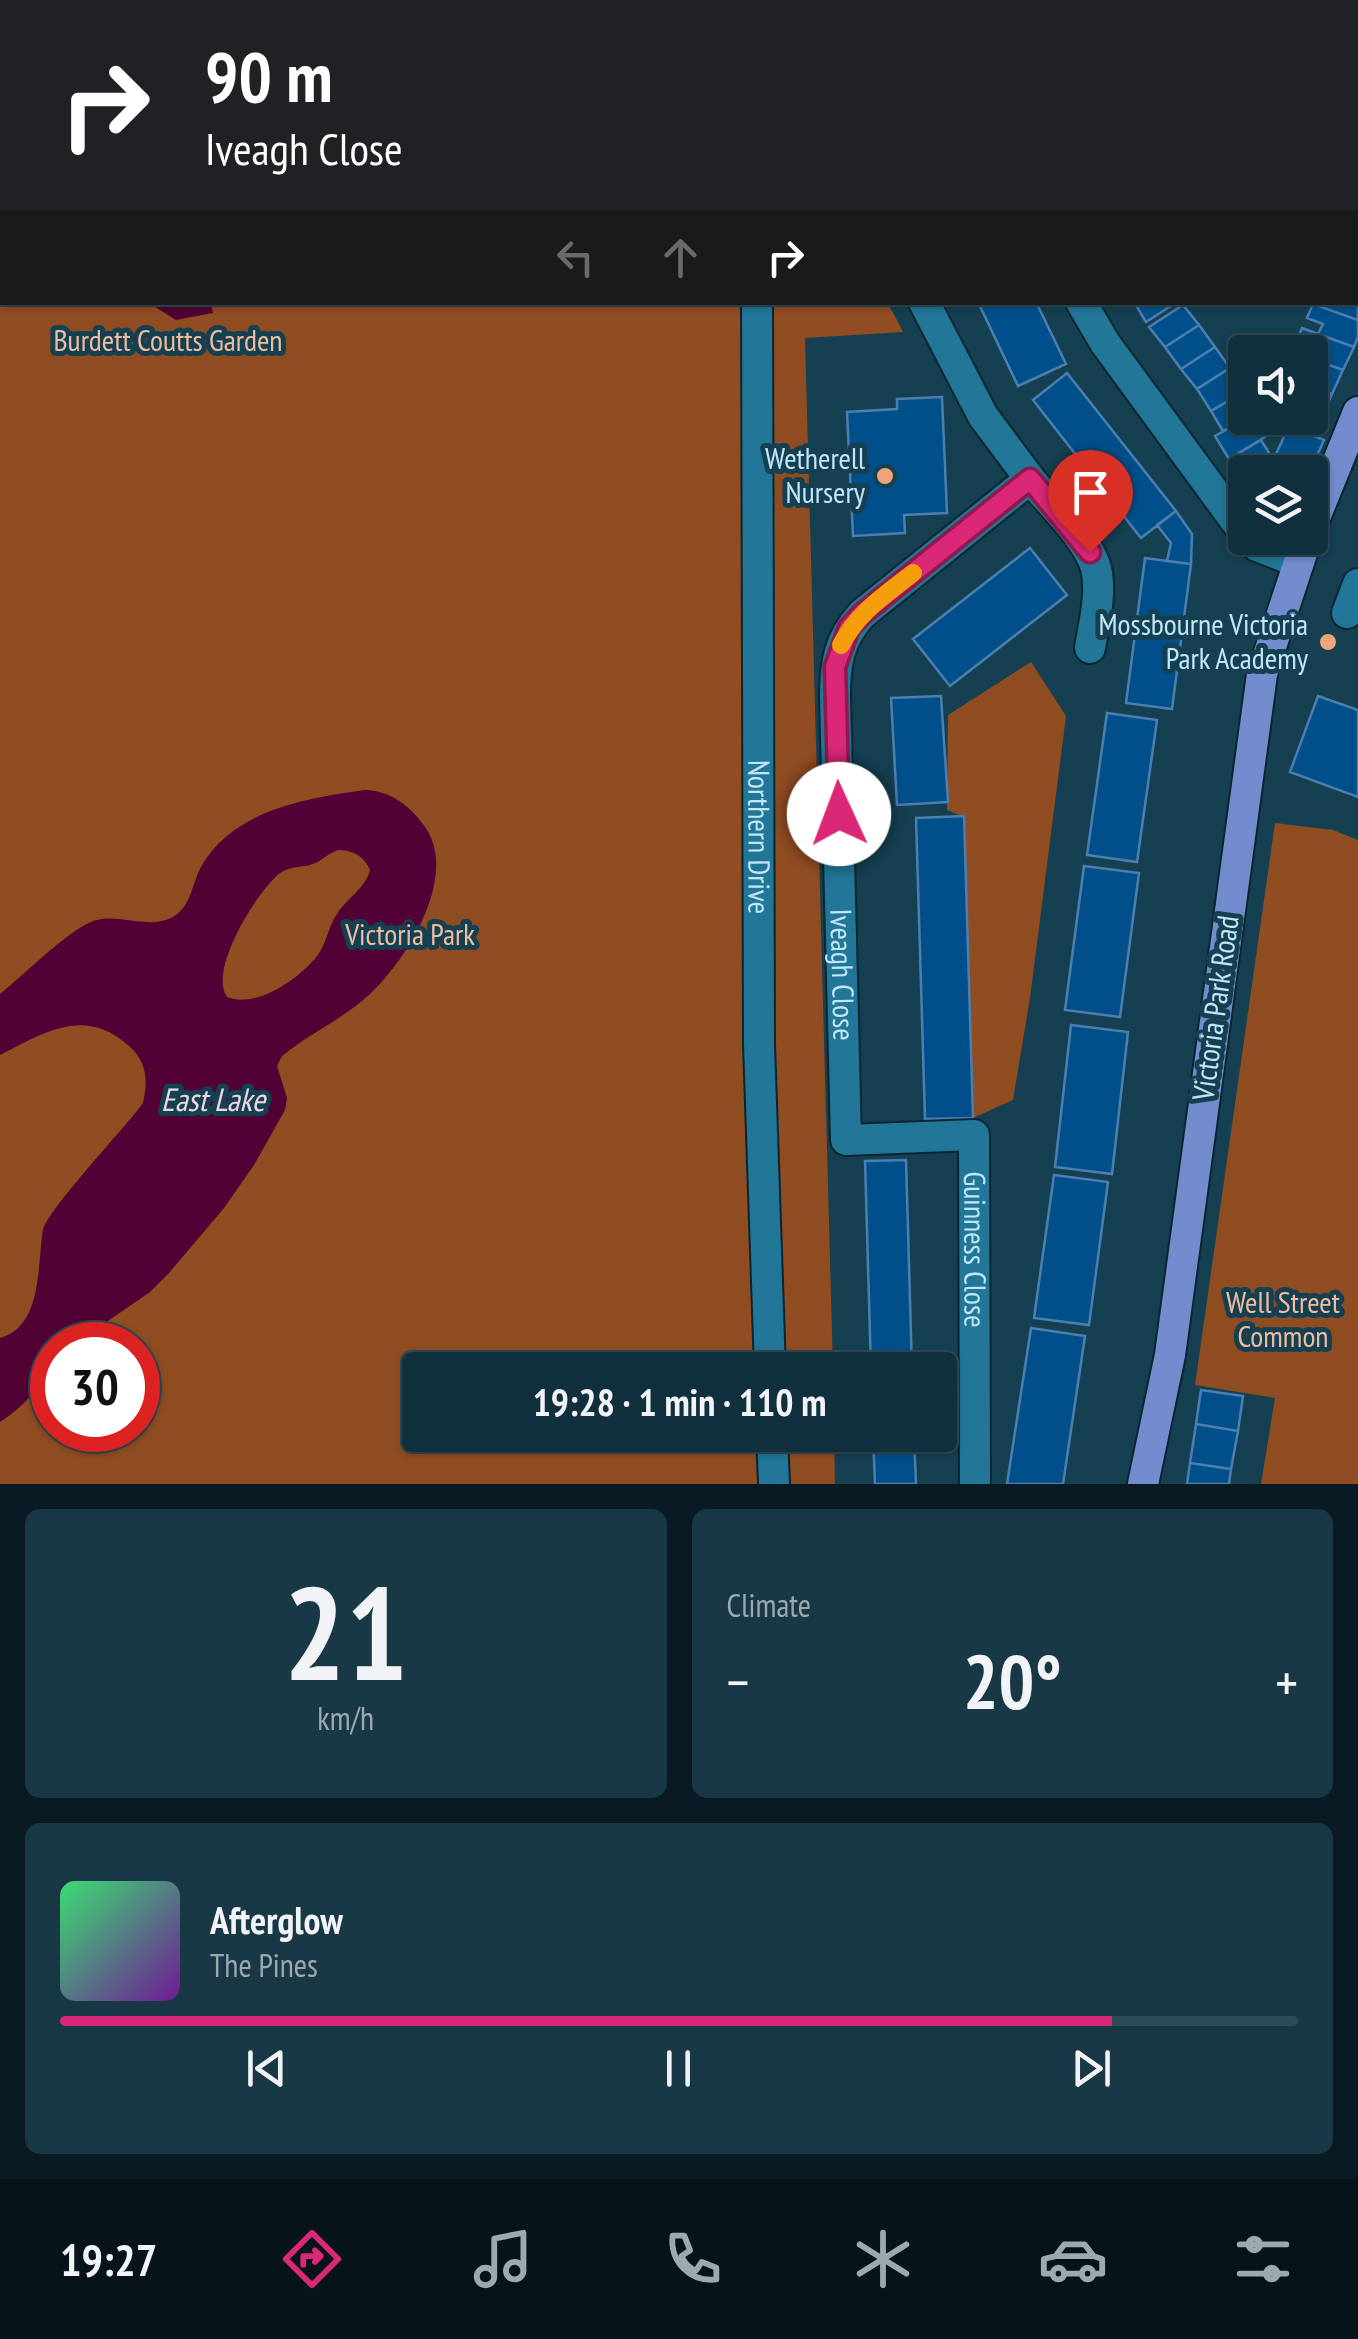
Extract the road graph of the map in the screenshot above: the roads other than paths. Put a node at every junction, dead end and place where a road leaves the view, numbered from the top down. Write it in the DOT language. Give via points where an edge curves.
graph roads {
  1 [pos="757,305"];
  2 [pos="926,305"];
  3 [pos="1083,305"];
  4 [pos="1358,412"];
  5 [pos="1030,479"];
  6 [pos="1328,486"];
  7 [pos="1228,510"];
  8 [pos="1300,555"];
  9 [pos="1358,584"];
  10 [pos="1347,613"];
  11 [pos="1090,648"];
  12 [pos="974,1135"];
  13 [pos="769,1352"];
  14 [pos="773,1452"];
  15 [pos="774,1484"];
  16 [pos="975,1484"];
  17 [pos="1143,1484"];
  1 -- 13 [label="street, Northern Drive" via="759,1025"];
  2 -- 5 [label="street" via="983,416"];
  3 -- 7 [label="street"];
  4 -- 6 [label="main road"];
  5 -- 11 [label="street" via="1090,552 1097,571"];
  5 -- 12 [label="street, Iveagh Close" via="862,614 849,628 835,667 846,1140"];
  8 -- 17 [label="main road, Victoria Park Road" via="1262,674 1170,1355"];
  9 -- 10 [label="street"];
  12 -- 16 [label="street, Guinness Close"];
  14 -- 15 [label="street"];
}
